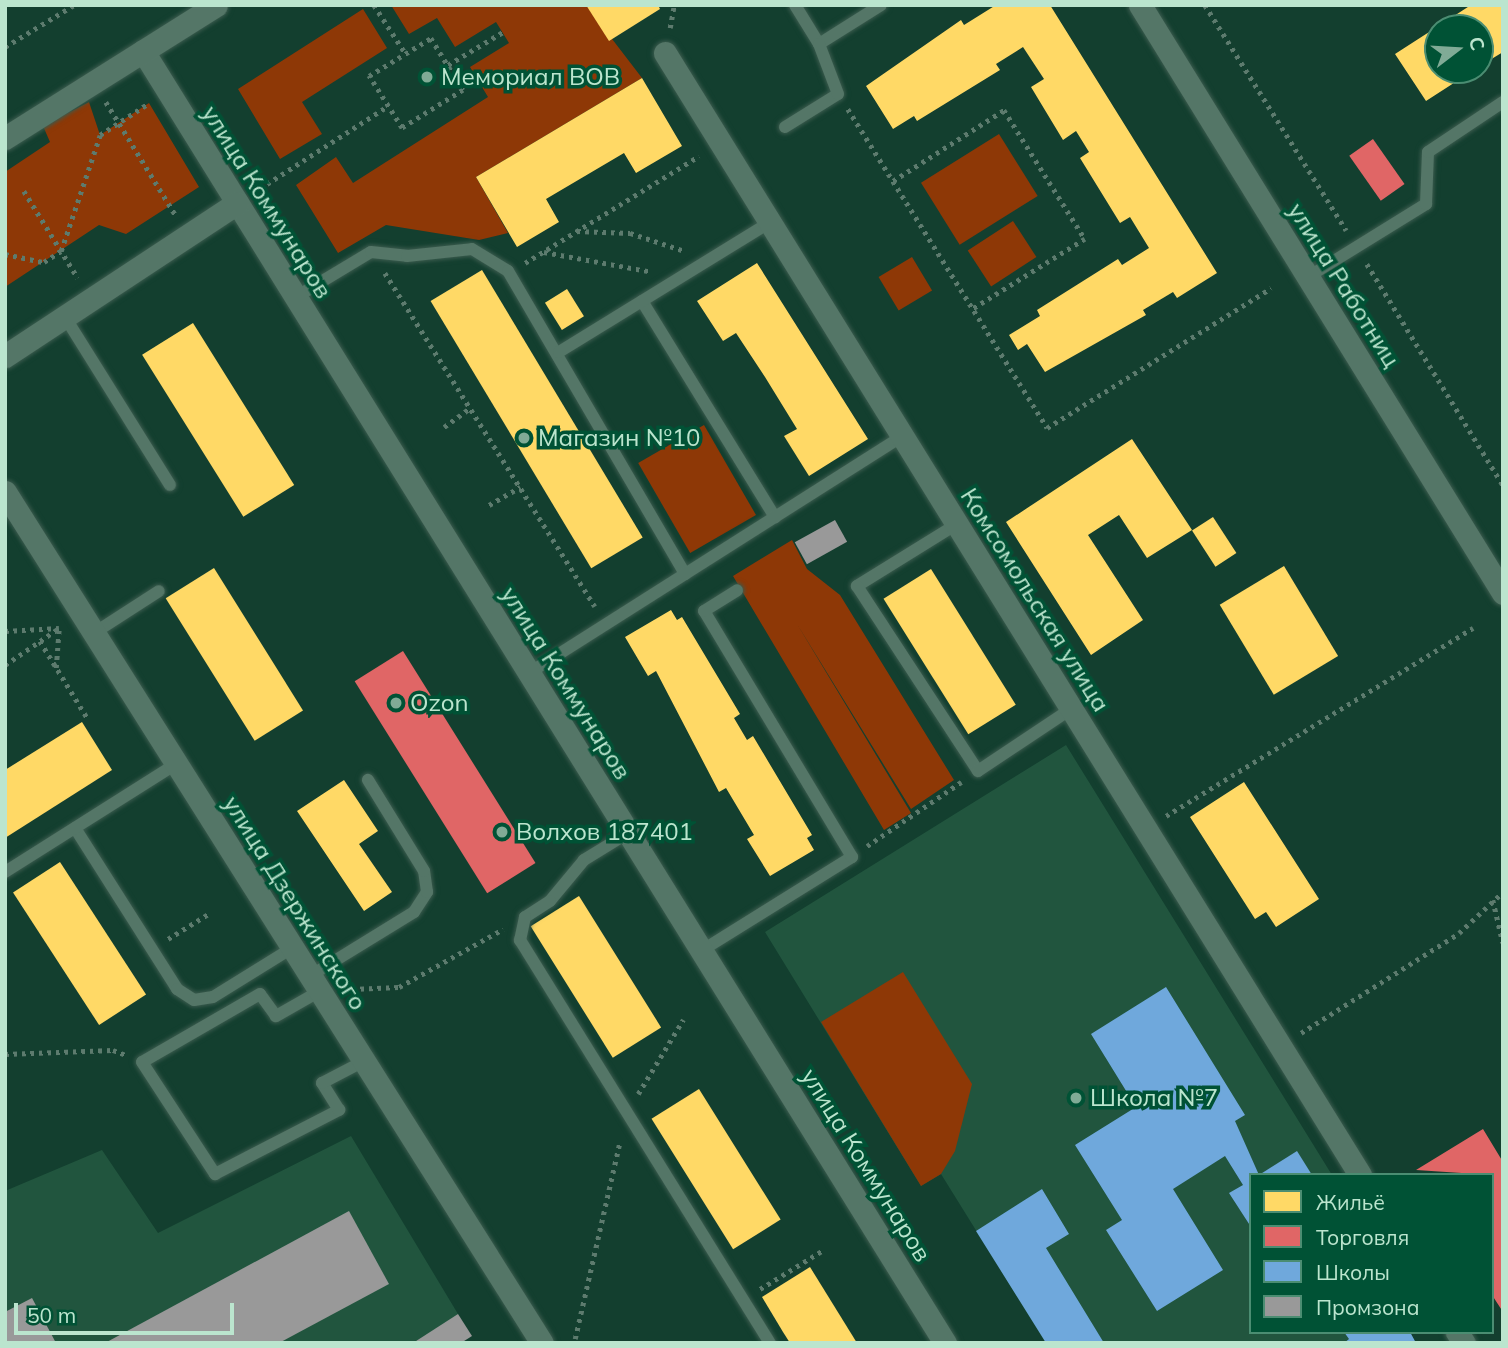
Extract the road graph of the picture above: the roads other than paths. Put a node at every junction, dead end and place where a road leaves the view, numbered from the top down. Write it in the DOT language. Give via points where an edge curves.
graph roads {
  1 [pos="216,5"];
  2 [pos="794,5"];
  3 [pos="881,5"];
  4 [pos="1140,5"];
  5 [pos="819,44"];
  6 [pos="143,51"];
  7 [pos="665,53"];
  8 [pos="1503,102"];
  9 [pos="785,127"];
  10 [pos="5,138"];
  11 [pos="237,203"];
  12 [pos="770,222"];
  13 [pos="1308,277"];
  14 [pos="296,297"];
  15 [pos="642,301"];
  16 [pos="65,317"];
  17 [pos="559,352"];
  18 [pos="5,356"];
  19 [pos="902,436"];
  20 [pos="170,485"];
  21 [pos="8,506"];
  22 [pos="775,517"];
  23 [pos="957,524"];
  24 [pos="685,574"];
  25 [pos="737,590"];
  26 [pos="159,591"];
  27 [pos="1503,593"];
  28 [pos="94,633"];
  29 [pos="529,673"];
  30 [pos="1071,709"];
  31 [pos="176,764"];
  32 [pos="368,780"];
  33 [pos="75,828"];
  34 [pos="628,833"];
  35 [pos="5,872"];
  36 [pos="292,948"];
  37 [pos="701,951"];
  38 [pos="315,984"];
  39 [pos="364,1061"];
  40 [pos="1359,1173"];
  41 [pos="542,1343"];
  42 [pos="770,1343"];
  43 [pos="945,1343"];
  1 -- 6 [label="street"];
  2 -- 5 [label="lane"];
  3 -- 5 [label="lane"];
  4 -- 13 [label="street, улица Работниц"];
  5 -- 9 [label="lane" via="838,94"];
  6 -- 10 [label="street"];
  6 -- 11 [label="street, улица Коммунаров"];
  7 -- 12 [label="street, Комсомольская улица"];
  8 -- 13 [label="lane" via="1428,152 1426,205"];
  11 -- 14 [label="street, улица Коммунаров"];
  11 -- 16 [label="street"];
  12 -- 15 [label="lane"];
  12 -- 19 [label="street, Комсомольская улица"];
  13 -- 27 [label="street, улица Работниц"];
  14 -- 17 [label="lane" via="371,252 407,256 472,249 508,271"];
  14 -- 29 [label="street, улица Коммунаров"];
  15 -- 17 [label="lane"];
  15 -- 22 [label="lane"];
  16 -- 18 [label="street"];
  16 -- 20 [label="lane"];
  17 -- 24 [label="lane"];
  19 -- 22 [label="lane"];
  19 -- 23 [label="street, Комсомольская улица"];
  21 -- 28 [label="street, улица Дзержинского"];
  22 -- 24 [label="lane"];
  23 -- 30 [label="street, Комсомольская улица"];
  23 -- 30 [label="lane" via="856,586 978,771"];
  24 -- 29 [label="lane"];
  25 -- 37 [label="lane" via="704,611 852,857"];
  26 -- 28 [label="lane"];
  28 -- 31 [label="street, улица Дзержинского"];
  29 -- 34 [label="street, улица Коммунаров"];
  30 -- 40 [label="street, Комсомольская улица"];
  31 -- 33 [label="lane"];
  31 -- 36 [label="street, улица Дзержинского"];
  32 -- 38 [label="lane" via="424,871 427,892 414,912"];
  33 -- 35 [label="lane"];
  33 -- 36 [label="lane" via="177,989 194,1000 214,998"];
  34 -- 37 [label="street, улица Коммунаров"];
  34 -- 42 [label="lane" via="584,860 518,928"];
  36 -- 38 [label="street, улица Дзержинского"];
  37 -- 43 [label="street, улица Коммунаров"];
  38 -- 39 [label="street, улица Дзержинского"];
  38 -- 39 [label="lane" via="276,1016 260,994 142,1062 215,1174 339,1110 322,1083"];
  39 -- 41 [label="street, улица Дзержинского"];
}
